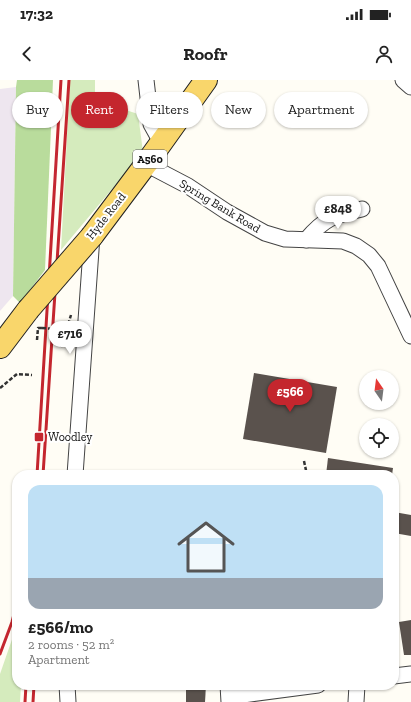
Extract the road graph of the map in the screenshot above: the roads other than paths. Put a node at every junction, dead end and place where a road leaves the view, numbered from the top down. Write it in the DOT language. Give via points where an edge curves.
graph roads {
  1 [pos="146,80"];
  2 [pos="206,80"];
  3 [pos="402,80"];
  4 [pos="411,87"];
  5 [pos="161,142"];
  6 [pos="146,164"];
  7 [pos="362,209"];
  8 [pos="92,236"];
  9 [pos="306,240"];
  10 [pos="411,336"];
  11 [pos="0,347"];
  12 [pos="75,470"];
  13 [pos="411,674"];
  14 [pos="399,675"];
  15 [pos="67,690"];
  16 [pos="229,690"];
  17 [pos="280,690"];
  18 [pos="357,690"];
  19 [pos="68,702"];
  20 [pos="230,702"];
  21 [pos="356,702"];
  1 -- 5 [label="street" via="151,124"];
  2 -- 5 [label="main road, Hyde Road / A560"];
  3 -- 4 [label="street"];
  5 -- 6 [label="main road, Hyde Road / A560"];
  6 -- 8 [label="main road, Hyde Road / A560"];
  6 -- 9 [label="street, Spring Bank Road" via="188,186 265,233 285,239"];
  7 -- 9 [label="street" via="338,214 318,226"];
  8 -- 11 [label="main road, Hyde Road / A560, bridge" via="28,310"];
  8 -- 12 [label="street"];
  9 -- 10 [label="street, Spring Bank Road" via="343,241 369,255 378,266"];
  13 -- 14 [label="street"];
  15 -- 19 [label="street"];
  16 -- 20 [label="street"];
  17 -- 20 [label="street" via="243,695"];
  18 -- 21 [label="street"];
}
